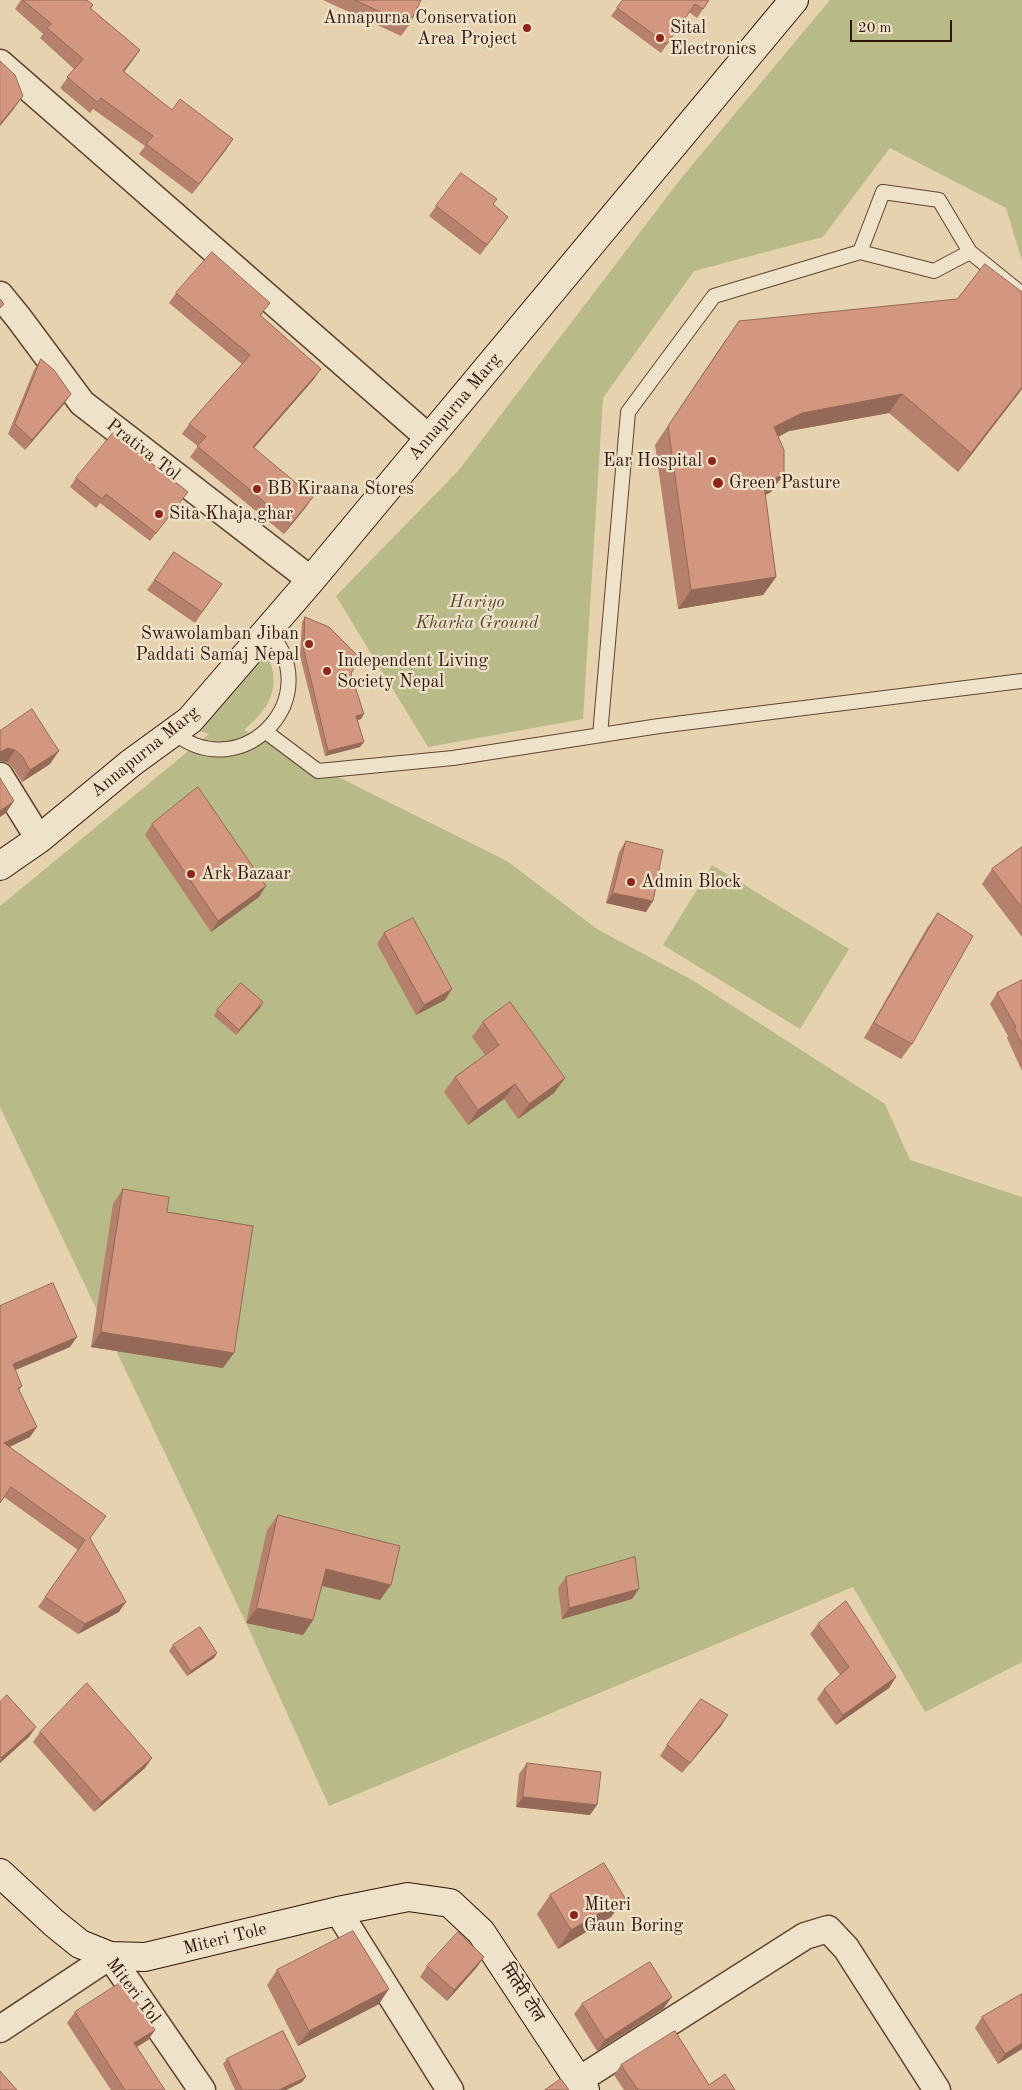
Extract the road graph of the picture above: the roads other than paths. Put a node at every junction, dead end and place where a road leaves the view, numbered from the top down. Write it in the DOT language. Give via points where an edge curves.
graph roads {
  1 [pos="794,0"];
  2 [pos="0,63"];
  3 [pos="860,252"];
  4 [pos="970,252"];
  5 [pos="1022,294"];
  6 [pos="0,295"];
  7 [pos="429,438"];
  8 [pos="311,580"];
  9 [pos="267,631"];
  10 [pos="1022,681"];
  11 [pos="266,732"];
  12 [pos="174,733"];
  13 [pos="600,735"];
  14 [pos="0,776"];
  15 [pos="39,839"];
  16 [pos="0,866"];
  17 [pos="0,1872"];
  18 [pos="450,1903"];
  19 [pos="338,1910"];
  20 [pos="110,1956"];
  21 [pos="0,2029"];
  22 [pos="582,2085"];
  23 [pos="202,2090"];
  24 [pos="450,2090"];
  25 [pos="937,2090"];
  1 -- 7 [label="main road, Annapurna Marg"];
  2 -- 7 [label="street"];
  3 -- 4 [label="lane" via="934,271"];
  3 -- 4 [label="lane" via="883,192 939,200"];
  3 -- 13 [label="lane" via="714,296 628,412"];
  4 -- 5 [label="lane"];
  6 -- 8 [label="street, Prativa Tol" via="82,403"];
  7 -- 8 [label="main road, Annapurna Marg"];
  8 -- 9 [label="main road, Annapurna Marg"];
  9 -- 11 [label="lane" via="282,652 288,669 288,686 278,719"];
  9 -- 12 [label="main road, Annapurna Marg" via="190,720"];
  10 -- 13 [label="lane"];
  11 -- 12 [label="lane" via="236,748 218,750 201,748"];
  11 -- 13 [label="lane" via="318,771 453,758"];
  12 -- 15 [label="main road, Annapurna Marg" via="131,763"];
  14 -- 15 [label="street"];
  15 -- 16 [label="main road, Annapurna Marg"];
  17 -- 20 [label="main road, Miteri Tol" via="80,1944"];
  18 -- 19 [label="main road, Miteri Tole" via="408,1897"];
  18 -- 22 [label="main road, मितेरी टोल" via="481,1932"];
  19 -- 20 [label="main road, Miteri Tole" via="185,1949 145,1957"];
  19 -- 24 [label="street"];
  20 -- 21 [label="street"];
  20 -- 23 [label="street, Miteri Tol"];
  22 -- 25 [label="street" via="805,1936 828,1929 846,1948"];
}
